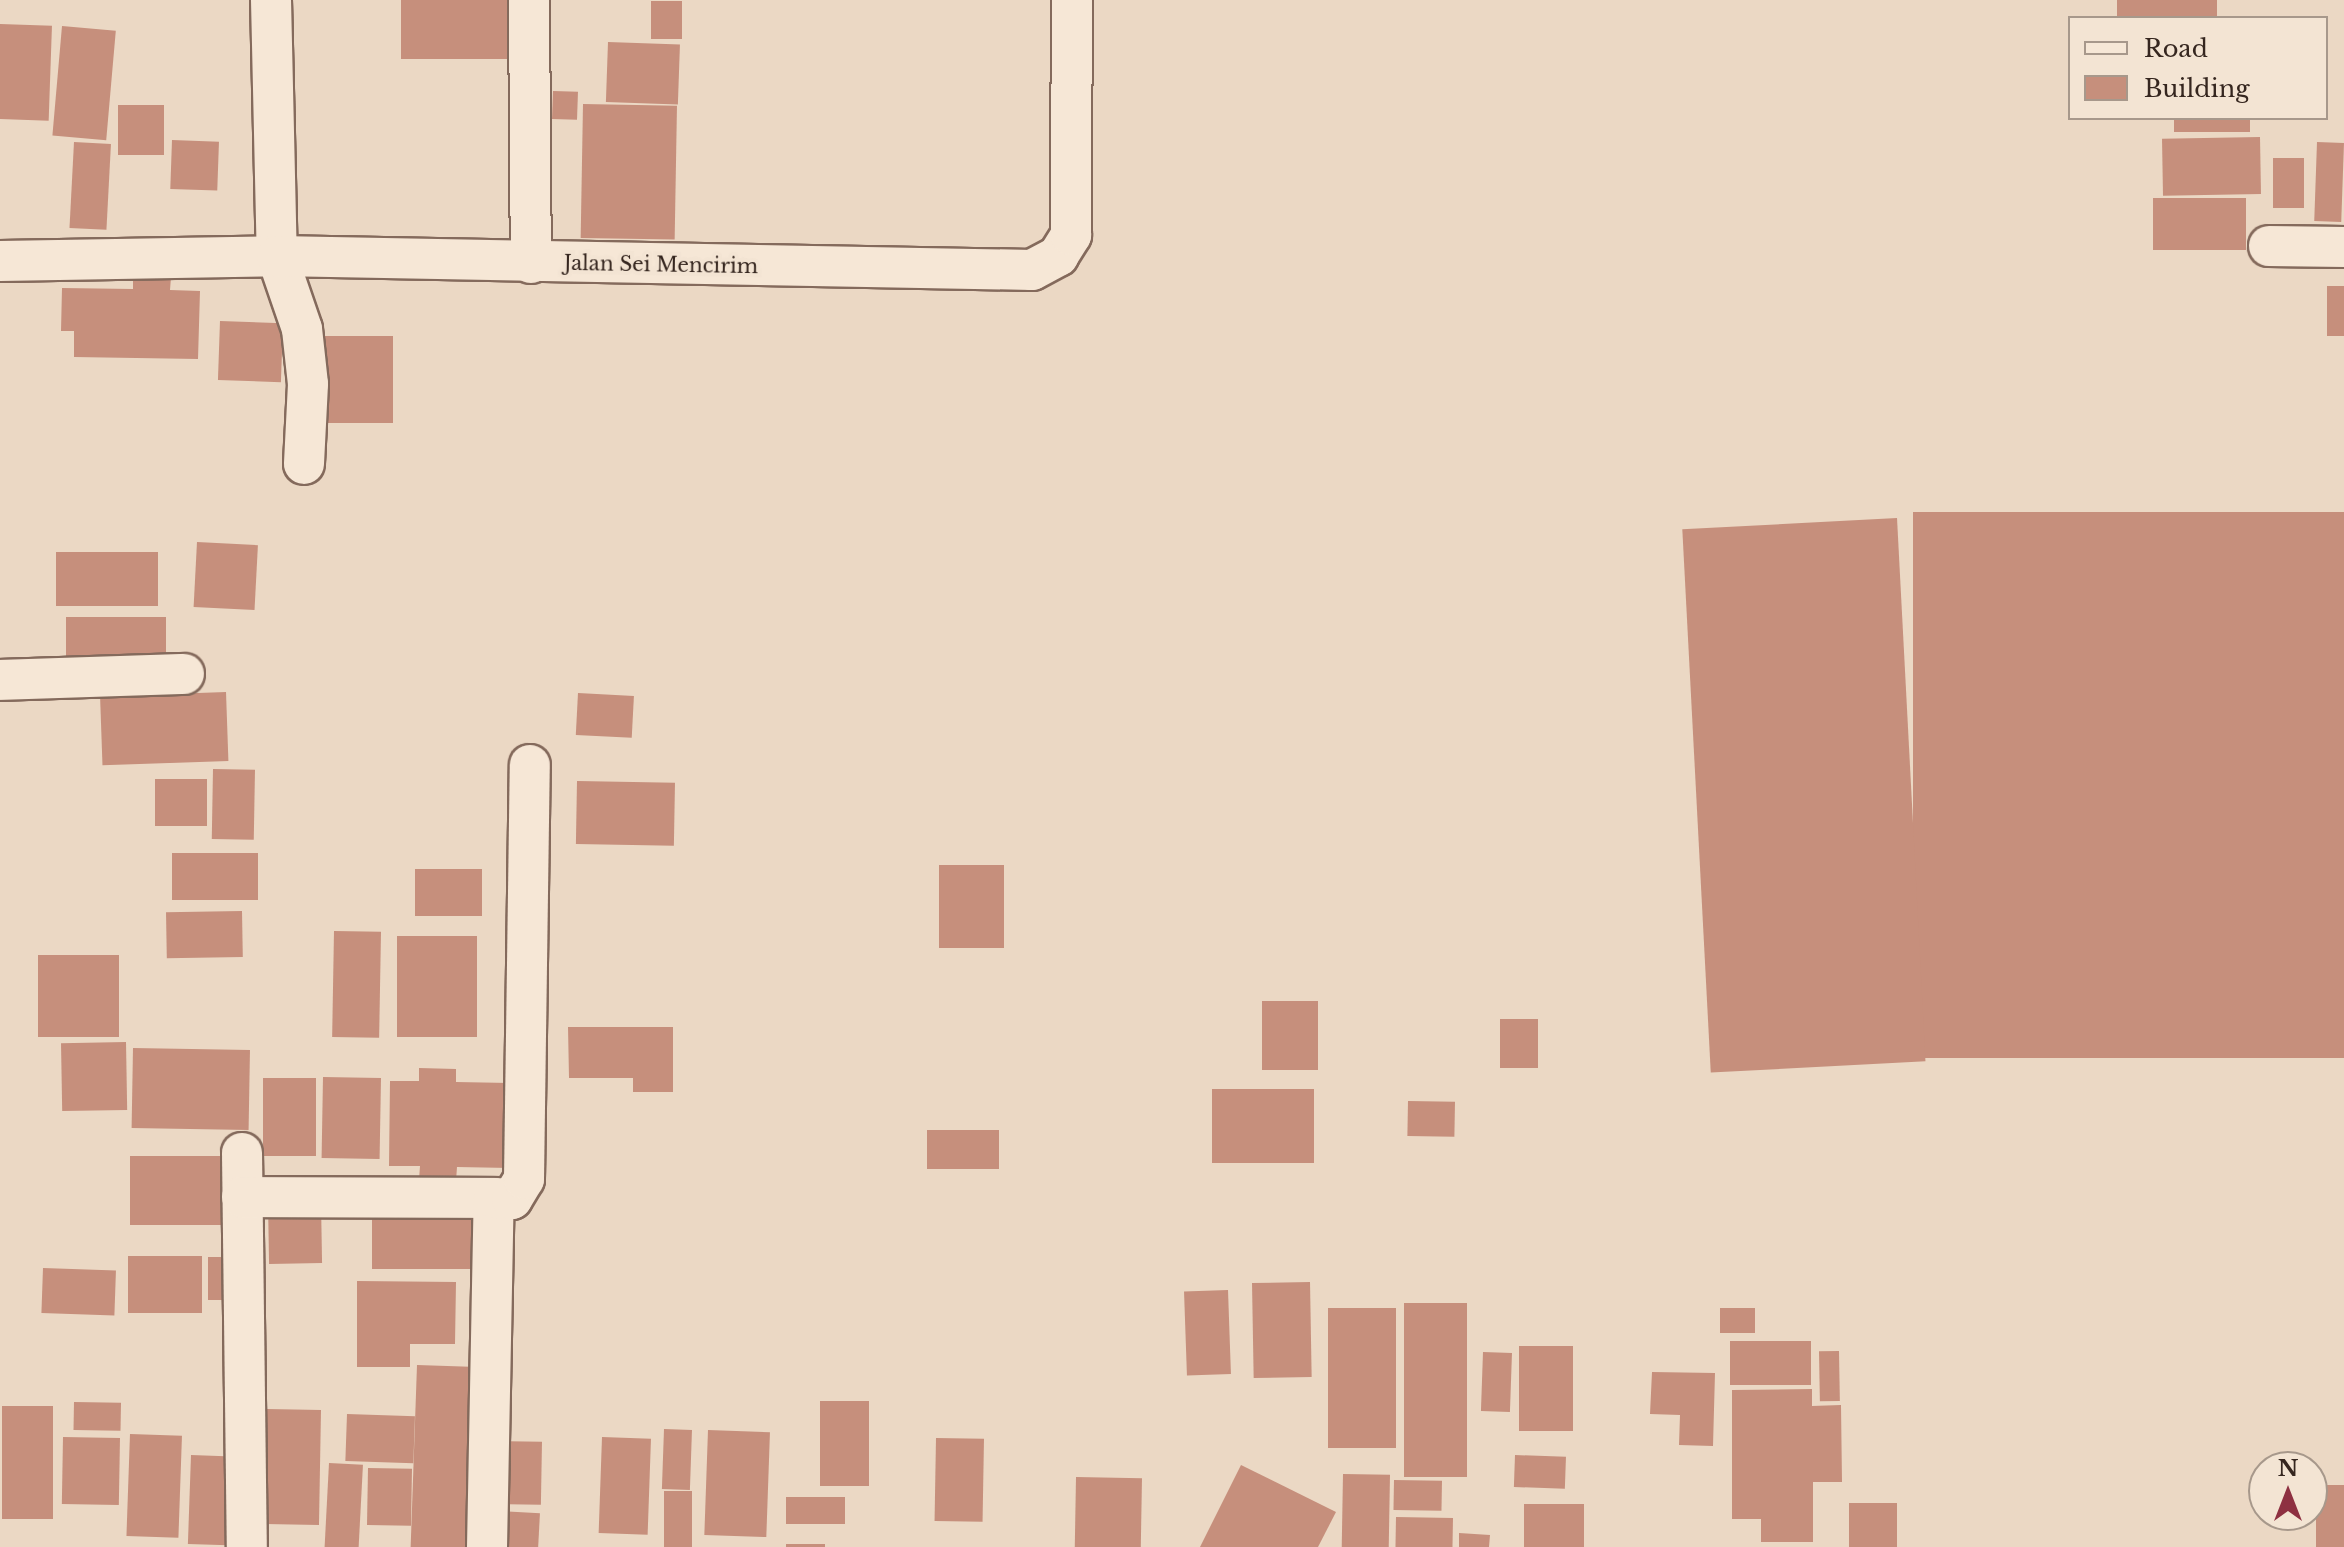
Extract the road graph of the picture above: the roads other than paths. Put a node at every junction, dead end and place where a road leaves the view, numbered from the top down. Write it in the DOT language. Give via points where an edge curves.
graph roads {
  1 [pos="271,0"];
  2 [pos="529,0"];
  3 [pos="1072,0"];
  4 [pos="2269,246"];
  5 [pos="2344,247"];
  6 [pos="277,256"];
  7 [pos="0,261"];
  8 [pos="531,263"];
  9 [pos="304,464"];
  10 [pos="184,674"];
  11 [pos="0,680"];
  12 [pos="530,765"];
  13 [pos="242,1153"];
  14 [pos="242,1197"];
  15 [pos="494,1198"];
  16 [pos="247,1547"];
  17 [pos="487,1547"];
  1 -- 6 [label="street"];
  2 -- 8 [label="street"];
  3 -- 8 [label="street, Jalan Sei Mencirim" via="1071,235 1065,249 1047,263 1032,270"];
  4 -- 5 [label="street"];
  6 -- 7 [label="street, Jalan Sei Mencirim"];
  6 -- 8 [label="street, Jalan Sei Mencirim"];
  6 -- 9 [label="street" via="302,329 308,384"];
  10 -- 11 [label="street"];
  12 -- 15 [label="street" via="524,1179 512,1199"];
  13 -- 14 [label="street"];
  14 -- 15 [label="street"];
  14 -- 16 [label="street"];
  15 -- 17 [label="street"];
}
